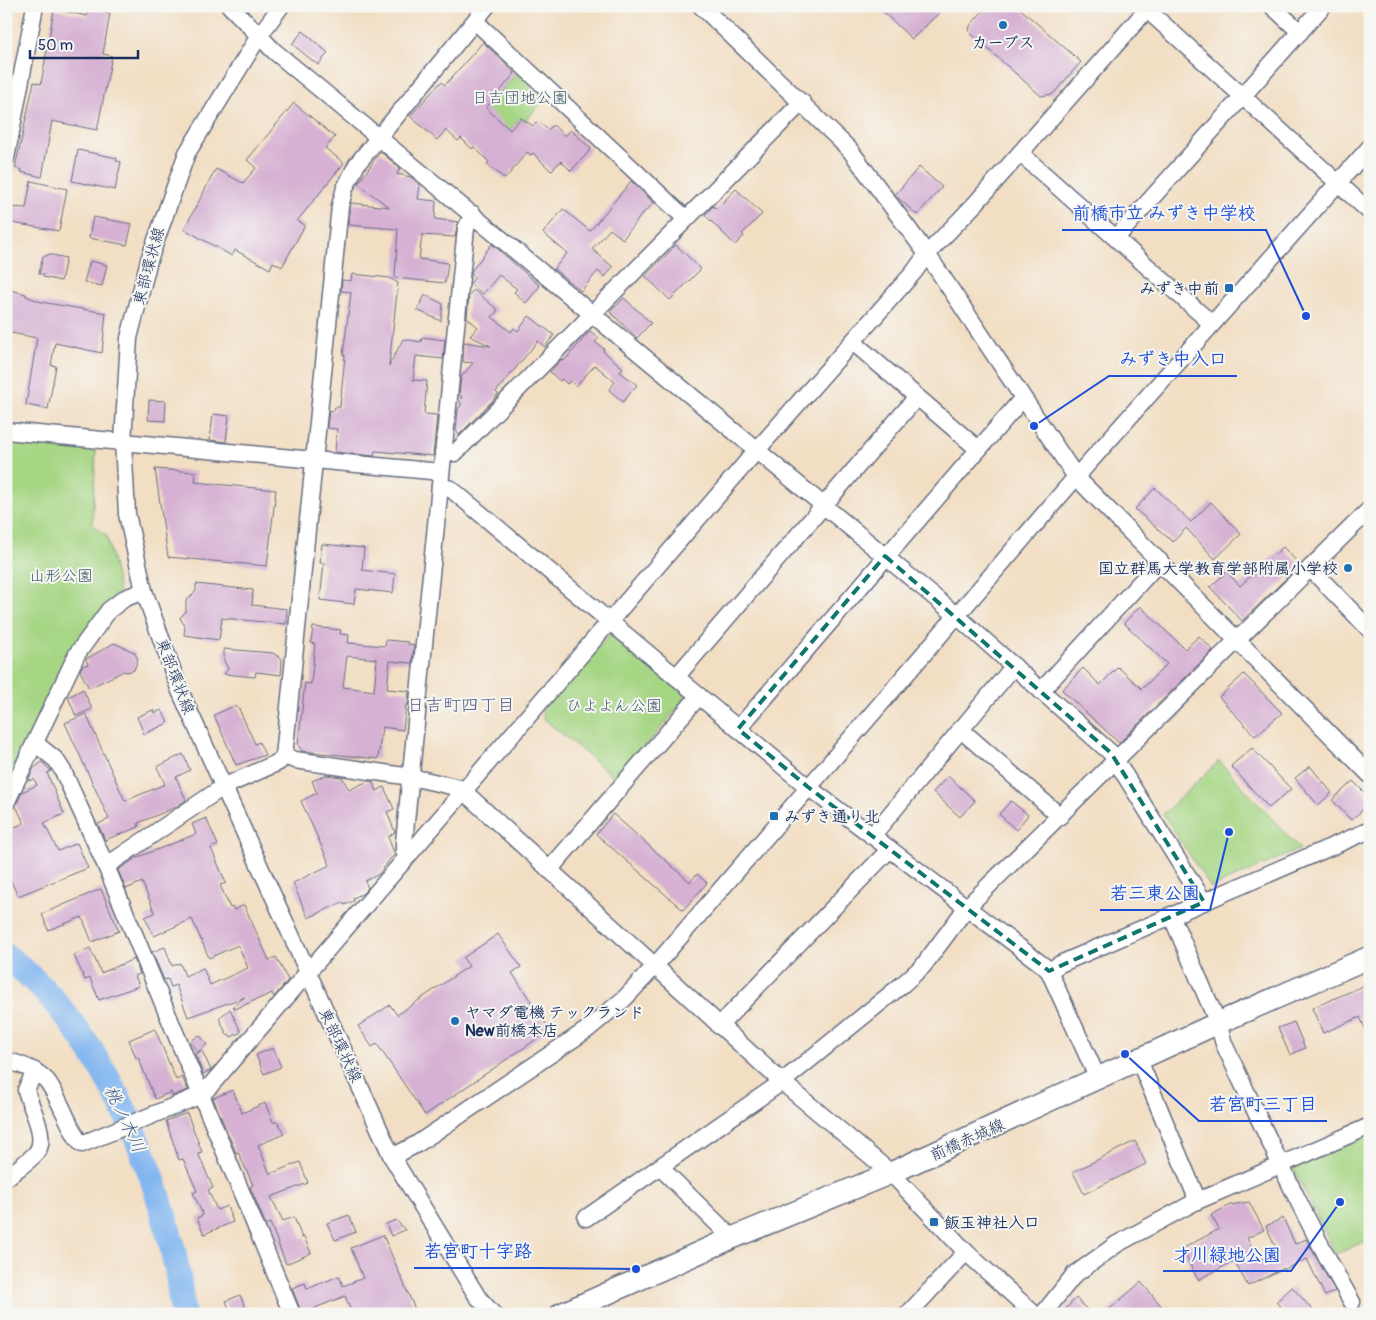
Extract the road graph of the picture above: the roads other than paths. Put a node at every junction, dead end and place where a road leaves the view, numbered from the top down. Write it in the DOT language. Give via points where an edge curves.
graph roads {
  1 [pos="35,6"];
  2 [pos="230,6"];
  3 [pos="281,6"];
  4 [pos="487,6"];
  5 [pos="701,6"];
  6 [pos="1272,6"];
  7 [pos="1323,6"];
  8 [pos="1147,8"];
  9 [pos="475,21"];
  10 [pos="1300,32"];
  11 [pos="259,36"];
  12 [pos="1242,97"];
  13 [pos="802,102"];
  14 [pos="379,137"];
  15 [pos="1370,148"];
  16 [pos="1020,153"];
  17 [pos="6,158"];
  18 [pos="1338,184"];
  19 [pos="1370,212"];
  20 [pos="473,214"];
  21 [pos="686,219"];
  22 [pos="1116,238"];
  23 [pos="927,254"];
  24 [pos="594,314"];
  25 [pos="1212,324"];
  26 [pos="853,342"];
  27 [pos="917,397"];
  28 [pos="1022,399"];
  29 [pos="6,431"];
  30 [pos="123,442"];
  31 [pos="978,449"];
  32 [pos="757,450"];
  33 [pos="443,453"];
  34 [pos="315,460"];
  35 [pos="1076,477"];
  36 [pos="441,479"];
  37 [pos="823,504"];
  38 [pos="1370,509"];
  39 [pos="886,556"];
  40 [pos="1160,560"];
  41 [pos="1310,568"];
  42 [pos="144,591"];
  43 [pos="956,616"];
  44 [pos="611,622"];
  45 [pos="1370,630"];
  46 [pos="1237,638"];
  47 [pos="1014,666"];
  48 [pos="676,677"];
  49 [pos="1042,691"];
  50 [pos="699,696"];
  51 [pos="738,729"];
  52 [pos="960,729"];
  53 [pos="35,743"];
  54 [pos="284,756"];
  55 [pos="1117,760"];
  56 [pos="1370,775"];
  57 [pos="411,777"];
  58 [pos="223,787"];
  59 [pos="808,788"];
  60 [pos="464,792"];
  61 [pos="6,803"];
  62 [pos="1060,816"];
  63 [pos="1370,830"];
  64 [pos="872,836"];
  65 [pos="890,849"];
  66 [pos="408,856"];
  67 [pos="106,866"];
  68 [pos="550,870"];
  69 [pos="1204,902"];
  70 [pos="967,907"];
  71 [pos="1171,915"];
  72 [pos="1370,957"];
  73 [pos="654,967"];
  74 [pos="1049,971"];
  75 [pos="308,972"];
  76 [pos="1218,1023"];
  77 [pos="719,1026"];
  78 [pos="6,1060"];
  79 [pos="1139,1060"];
  80 [pos="35,1071"];
  81 [pos="1098,1079"];
  82 [pos="782,1082"];
  83 [pos="201,1095"];
  84 [pos="1370,1126"];
  85 [pos="392,1157"];
  86 [pos="1280,1165"];
  87 [pos="662,1166"];
  88 [pos="890,1173"];
  89 [pos="6,1178"];
  90 [pos="1195,1202"];
  91 [pos="586,1218"];
  92 [pos="732,1238"];
  93 [pos="966,1252"];
  94 [pos="1352,1302"];
  95 [pos="292,1314"];
  96 [pos="493,1314"];
  97 [pos="561,1314"];
  98 [pos="908,1314"];
  99 [pos="1034,1314"];
  100 [pos="1043,1314"];
  1 -- 17 [label="street"];
  2 -- 11 [label="street"];
  3 -- 11 [label="street, 東部環状線"];
  4 -- 9 [label="street"];
  5 -- 13 [label="street"];
  6 -- 10 [label="street"];
  7 -- 10 [label="street"];
  8 -- 12 [label="street"];
  8 -- 16 [label="street"];
  9 -- 14 [label="street"];
  9 -- 21 [label="street"];
  10 -- 12 [label="street"];
  11 -- 14 [label="street"];
  11 -- 30 [label="street, 東部環状線" via="187,153 161,220 130,338"];
  12 -- 18 [label="street"];
  12 -- 22 [label="street"];
  13 -- 21 [label="street"];
  13 -- 23 [label="street" via="850,150"];
  14 -- 20 [label="street"];
  14 -- 34 [label="street" via="350,175 340,206"];
  15 -- 18 [label="street"];
  16 -- 22 [label="street"];
  16 -- 23 [label="street"];
  18 -- 19 [label="street"];
  18 -- 25 [label="street"];
  20 -- 24 [label="street"];
  20 -- 33 [label="street" via="466,228"];
  21 -- 24 [label="street"];
  22 -- 25 [label="street"];
  23 -- 26 [label="street"];
  23 -- 28 [label="street"];
  24 -- 32 [label="street"];
  24 -- 33 [label="street" via="455,453"];
  25 -- 35 [label="street"];
  26 -- 27 [label="street"];
  26 -- 32 [label="street"];
  27 -- 31 [label="street"];
  27 -- 37 [label="street"];
  28 -- 31 [label="street"];
  28 -- 35 [label="street"];
  29 -- 30 [label="street"];
  30 -- 34 [label="street"];
  30 -- 42 [label="street, 東部環状線" via="127,514"];
  31 -- 39 [label="street"];
  32 -- 37 [label="street"];
  32 -- 44 [label="street"];
  33 -- 36 [label="street"];
  34 -- 36 [label="street"];
  34 -- 54 [label="street"];
  35 -- 40 [label="street"];
  35 -- 43 [label="street"];
  36 -- 44 [label="street"];
  36 -- 57 [label="street"];
  37 -- 39 [label="street"];
  37 -- 48 [label="street"];
  38 -- 41 [label="street"];
  39 -- 43 [label="street"];
  39 -- 51 [label="street"];
  40 -- 46 [label="street"];
  40 -- 49 [label="street"];
  41 -- 45 [label="street"];
  41 -- 46 [label="street"];
  42 -- 53 [label="street" via="118,602 96,625 77,654"];
  42 -- 58 [label="street, 東部環状線" via="180,691"];
  43 -- 47 [label="street"];
  43 -- 59 [label="street"];
  44 -- 48 [label="street"];
  44 -- 60 [label="street"];
  46 -- 55 [label="street"];
  46 -- 56 [label="street"];
  47 -- 49 [label="street"];
  47 -- 52 [label="street"];
  48 -- 50 [label="street"];
  49 -- 55 [label="street"];
  50 -- 51 [label="street"];
  50 -- 68 [label="street"];
  51 -- 59 [label="street"];
  52 -- 62 [label="street"];
  52 -- 64 [label="street"];
  53 -- 61 [label="street"];
  53 -- 67 [label="street" via="60,765"];
  54 -- 57 [label="street"];
  54 -- 58 [label="street" via="278,762"];
  55 -- 62 [label="street"];
  55 -- 69 [label="street"];
  57 -- 60 [label="street" via="455,786"];
  57 -- 66 [label="street" via="403,848"];
  58 -- 67 [label="street"];
  58 -- 75 [label="street, 東部環状線"];
  59 -- 64 [label="street"];
  59 -- 73 [label="street"];
  60 -- 66 [label="street"];
  60 -- 68 [label="street"];
  62 -- 70 [label="street"];
  63 -- 69 [label="street"];
  64 -- 65 [label="street"];
  65 -- 70 [label="street"];
  65 -- 77 [label="street"];
  66 -- 75 [label="street"];
  67 -- 83 [label="street"];
  68 -- 73 [label="street"];
  69 -- 71 [label="street"];
  70 -- 74 [label="street"];
  70 -- 82 [label="street" via="914,975"];
  71 -- 74 [label="street"];
  71 -- 76 [label="street"];
  72 -- 76 [label="main road, 前橋赤城線"];
  73 -- 77 [label="street"];
  73 -- 85 [label="street" via="588,1029 417,1144"];
  74 -- 81 [label="street"];
  75 -- 83 [label="street"];
  75 -- 85 [label="street, 東部環状線"];
  76 -- 79 [label="main road, 前橋赤城線"];
  76 -- 86 [label="street" via="1224,1044"];
  77 -- 82 [label="street"];
  78 -- 80 [label="street"];
  79 -- 81 [label="main road, 前橋赤城線"];
  79 -- 90 [label="street" via="1196,1194"];
  80 -- 83 [label="street" via="60,1099 79,1143 87,1143"];
  80 -- 89 [label="street" via="26,1090 40,1146"];
  81 -- 88 [label="main road, 前橋赤城線"];
  82 -- 87 [label="street"];
  82 -- 88 [label="street"];
  83 -- 95 [label="street"];
  84 -- 86 [label="street"];
  85 -- 96 [label="street, 東部環状線" via="478,1296"];
  86 -- 90 [label="street"];
  86 -- 94 [label="street"];
  87 -- 91 [label="street"];
  87 -- 92 [label="street"];
  88 -- 92 [label="main road, 前橋赤城線"];
  88 -- 93 [label="street"];
  90 -- 100 [label="street" via="1117,1244 1083,1267"];
  92 -- 97 [label="main road, 前橋赤城線"];
  93 -- 98 [label="street"];
  93 -- 99 [label="street"];
}
